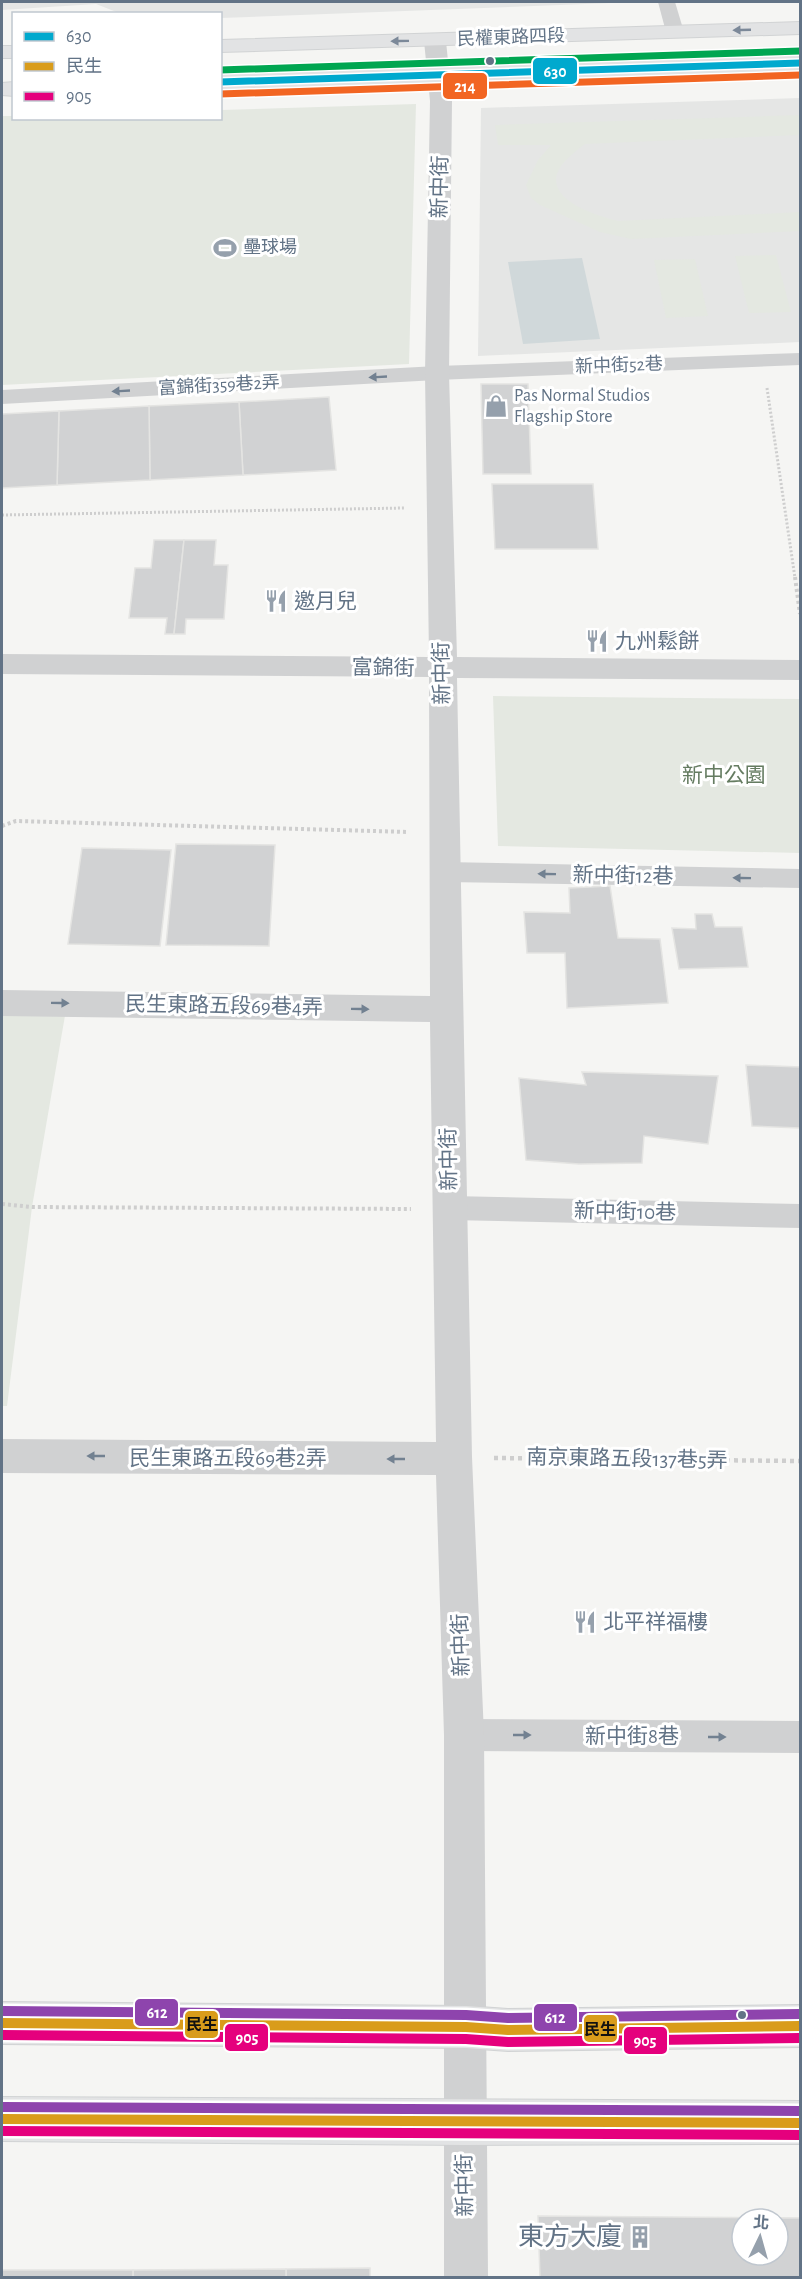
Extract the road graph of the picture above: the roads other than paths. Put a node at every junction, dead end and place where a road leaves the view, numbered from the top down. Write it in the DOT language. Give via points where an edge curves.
graph roads {
  1 [pos="666,2"];
  2 [pos="801,28"];
  3 [pos="675,32"];
  4 [pos="435,41"];
  5 [pos="222,46"];
  6 [pos="801,63"];
  7 [pos="439,75"];
  8 [pos="222,82"];
  9 [pos="801,359"];
  10 [pos="437,373"];
  11 [pos="2,397"];
  12 [pos="2,664"];
  13 [pos="442,667"];
  14 [pos="801,670"];
  15 [pos="446,872"];
  16 [pos="801,879"];
  17 [pos="2,1003"];
  18 [pos="446,1008"];
  19 [pos="450,1208"];
  20 [pos="801,1216"];
  21 [pos="2,1456"];
  22 [pos="454,1457"];
  23 [pos="464,1734"];
  24 [pos="801,1737"];
  25 [pos="2,2023"];
  26 [pos="801,2026"];
  27 [pos="466,2027"];
  28 [pos="2,2119"];
  29 [pos="464,2123"];
  30 [pos="801,2123"];
  31 [pos="466,2277"];
  1 -- 3 [label="lane"];
  2 -- 3 [label="main road, 民權東路四段, one-way"];
  3 -- 4 [label="main road, 民權東路四段"];
  4 -- 5 [label="main road, 民權東路四段, one-way"];
  4 -- 7 [label="street, 新中街"];
  6 -- 7 [label="main road, 民權東路四段"];
  7 -- 8 [label="main road, 民權東路四段"];
  7 -- 10 [label="street, 新中街"];
  9 -- 10 [label="lane, 新中街52巷"];
  10 -- 11 [label="lane, 富錦街359巷2弄, one-way"];
  10 -- 13 [label="street, 新中街"];
  12 -- 13 [label="street, 富錦街"];
  13 -- 14 [label="street, 富錦街"];
  13 -- 15 [label="street, 新中街"];
  16 -- 15 [label="lane, 新中街12巷, one-way"];
  15 -- 18 [label="street, 新中街"];
  17 -- 18 [label="street, 民生東路五段69巷4弄, one-way"];
  18 -- 19 [label="street, 新中街"];
  19 -- 20 [label="lane, 新中街10巷"];
  19 -- 22 [label="street, 新中街"];
  22 -- 21 [label="street, 民生東路五段69巷2弄, one-way"];
  22 -- 23 [label="street, 新中街"];
  23 -- 24 [label="lane, 新中街8巷, one-way"];
  23 -- 27 [label="street, 新中街"];
  25 -- 27 [label="main road"];
  26 -- 27 [label="main road" via="508,2030"];
  27 -- 29 [label="street, 新中街"];
  28 -- 29 [label="main road"];
  29 -- 30 [label="main road"];
  29 -- 31 [label="street, 新中街"];
}
